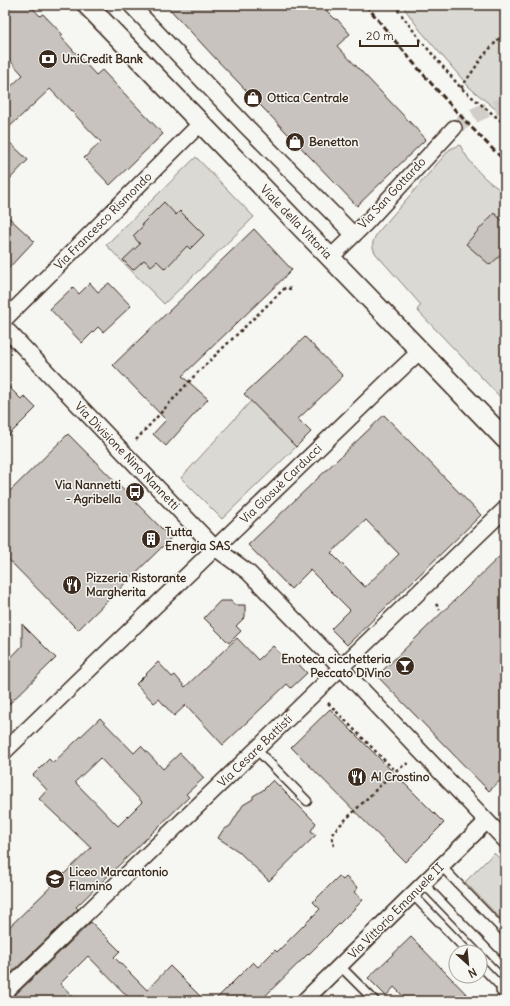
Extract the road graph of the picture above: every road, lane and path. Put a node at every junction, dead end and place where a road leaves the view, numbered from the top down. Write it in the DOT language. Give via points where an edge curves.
graph roads {
  1 [pos="87,5"];
  2 [pos="131,5"];
  3 [pos="394,5"];
  4 [pos="505,32"];
  5 [pos="462,88"];
  6 [pos="201,123"];
  7 [pos="505,124"];
  8 [pos="454,128"];
  9 [pos="354,235"];
  10 [pos="330,258"];
  11 [pos="291,289"];
  12 [pos="5,319"];
  13 [pos="5,328"];
  14 [pos="420,351"];
  15 [pos="505,439"];
  16 [pos="135,440"];
  17 [pos="505,509"];
  18 [pos="215,548"];
  19 [pos="436,604"];
  20 [pos="440,610"];
  21 [pos="341,668"];
  22 [pos="326,701"];
  23 [pos="256,749"];
  24 [pos="5,751"];
  25 [pos="414,759"];
  26 [pos="395,771"];
  27 [pos="307,801"];
  28 [pos="487,821"];
  29 [pos="505,840"];
  30 [pos="334,846"];
  31 [pos="441,866"];
  32 [pos="424,883"];
  33 [pos="412,894"];
  34 [pos="505,932"];
  35 [pos="460,944"];
  36 [pos="340,966"];
  37 [pos="505,968"];
  38 [pos="488,973"];
  39 [pos="505,990"];
  40 [pos="5,992"];
  41 [pos="304,1001"];
  42 [pos="374,1001"];
  1 -- 6 [label="street, Viale della Vittoria"];
  2 -- 9 [label="street"];
  3 -- 5 [label="path"];
  4 -- 5 [label="path" via="484,55"];
  5 -- 7 [label="path"];
  6 -- 10 [label="street, Viale della Vittoria"];
  6 -- 12 [label="street, Via Francesco Rismondo"];
  8 -- 9 [label="street, Via San Gottardo"];
  9 -- 10 [label="street, Via San Gottardo"];
  10 -- 14 [label="street, Viale della Vittoria"];
  11 -- 16 [label="path" via="284,288 197,373"];
  13 -- 18 [label="street, Via Divisione Nino Nannetti"];
  14 -- 15 [label="street, Viale della Vittoria"];
  14 -- 18 [label="street, Via Giosuè Carducci"];
  17 -- 21 [label="street, Via Cesare Battisti"];
  18 -- 21 [label="street, Via Divisione Nino Nannetti" via="248,572"];
  18 -- 24 [label="street, Via Giosuè Carducci"];
  19 -- 20 [label="path"];
  21 -- 23 [label="street, Via Cesare Battisti"];
  21 -- 28 [label="street, Via Divisione Nino Nannetti"];
  22 -- 26 [label="path"];
  23 -- 27 [label="lane"];
  23 -- 40 [label="street, Via Cesare Battisti"];
  25 -- 26 [label="path"];
  26 -- 30 [label="path" via="333,832"];
  28 -- 29 [label="street, Via Divisione Nino Nannetti"];
  28 -- 31 [label="street, Via Vittorio Emanuele II"];
  31 -- 32 [label="street, Via Vittorio Emanuele II"];
  31 -- 34 [label="lane"];
  32 -- 33 [label="street, Via Vittorio Emanuele II"];
  32 -- 37 [label="lane"];
  33 -- 35 [label="lane"];
  33 -- 36 [label="street, Via Vittorio Emanuele II"];
  36 -- 41 [label="street, Via Vittorio Emanuele II"];
  36 -- 42 [label="lane"];
  38 -- 39 [label="lane"];
}
